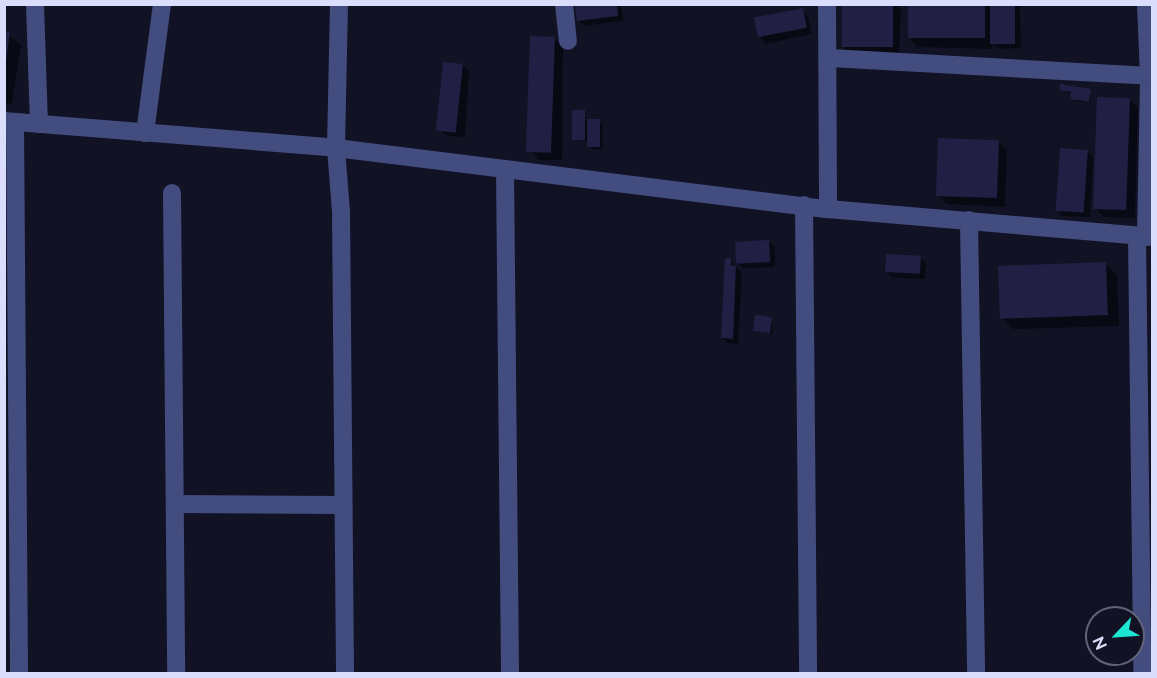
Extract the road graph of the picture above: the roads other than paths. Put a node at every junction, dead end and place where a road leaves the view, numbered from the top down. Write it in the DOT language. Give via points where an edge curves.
graph roads {
  1 [pos="35,4"];
  2 [pos="162,4"];
  3 [pos="339,4"];
  4 [pos="564,4"];
  5 [pos="828,4"];
  6 [pos="1146,4"];
  7 [pos="568,41"];
  8 [pos="830,58"];
  9 [pos="1149,76"];
  10 [pos="10,121"];
  11 [pos="39,124"];
  12 [pos="146,133"];
  13 [pos="336,148"];
  14 [pos="505,169"];
  15 [pos="172,193"];
  16 [pos="804,205"];
  17 [pos="828,209"];
  18 [pos="969,220"];
  19 [pos="1145,237"];
  20 [pos="175,504"];
  21 [pos="344,505"];
  22 [pos="11,618"];
  23 [pos="19,674"];
  24 [pos="176,674"];
  25 [pos="345,674"];
  26 [pos="510,674"];
  27 [pos="808,674"];
  28 [pos="976,674"];
  29 [pos="1142,674"];
  1 -- 11 [label="street"];
  2 -- 12 [label="street"];
  3 -- 13 [label="street"];
  4 -- 7 [label="street"];
  5 -- 8 [label="street"];
  6 -- 9 [label="street"];
  8 -- 9 [label="street"];
  8 -- 17 [label="street"];
  9 -- 19 [label="street"];
  10 -- 11 [label="street"];
  10 -- 22 [label="street"];
  11 -- 12 [label="street"];
  12 -- 13 [label="street"];
  13 -- 14 [label="street"];
  13 -- 21 [label="street" via="341,212"];
  14 -- 16 [label="street"];
  14 -- 26 [label="street"];
  15 -- 20 [label="street"];
  16 -- 17 [label="street"];
  16 -- 27 [label="street"];
  17 -- 18 [label="street"];
  18 -- 19 [label="street"];
  18 -- 28 [label="street"];
  19 -- 29 [label="street"];
  20 -- 21 [label="street"];
  20 -- 24 [label="street"];
  21 -- 25 [label="street"];
  22 -- 23 [label="street"];
}
